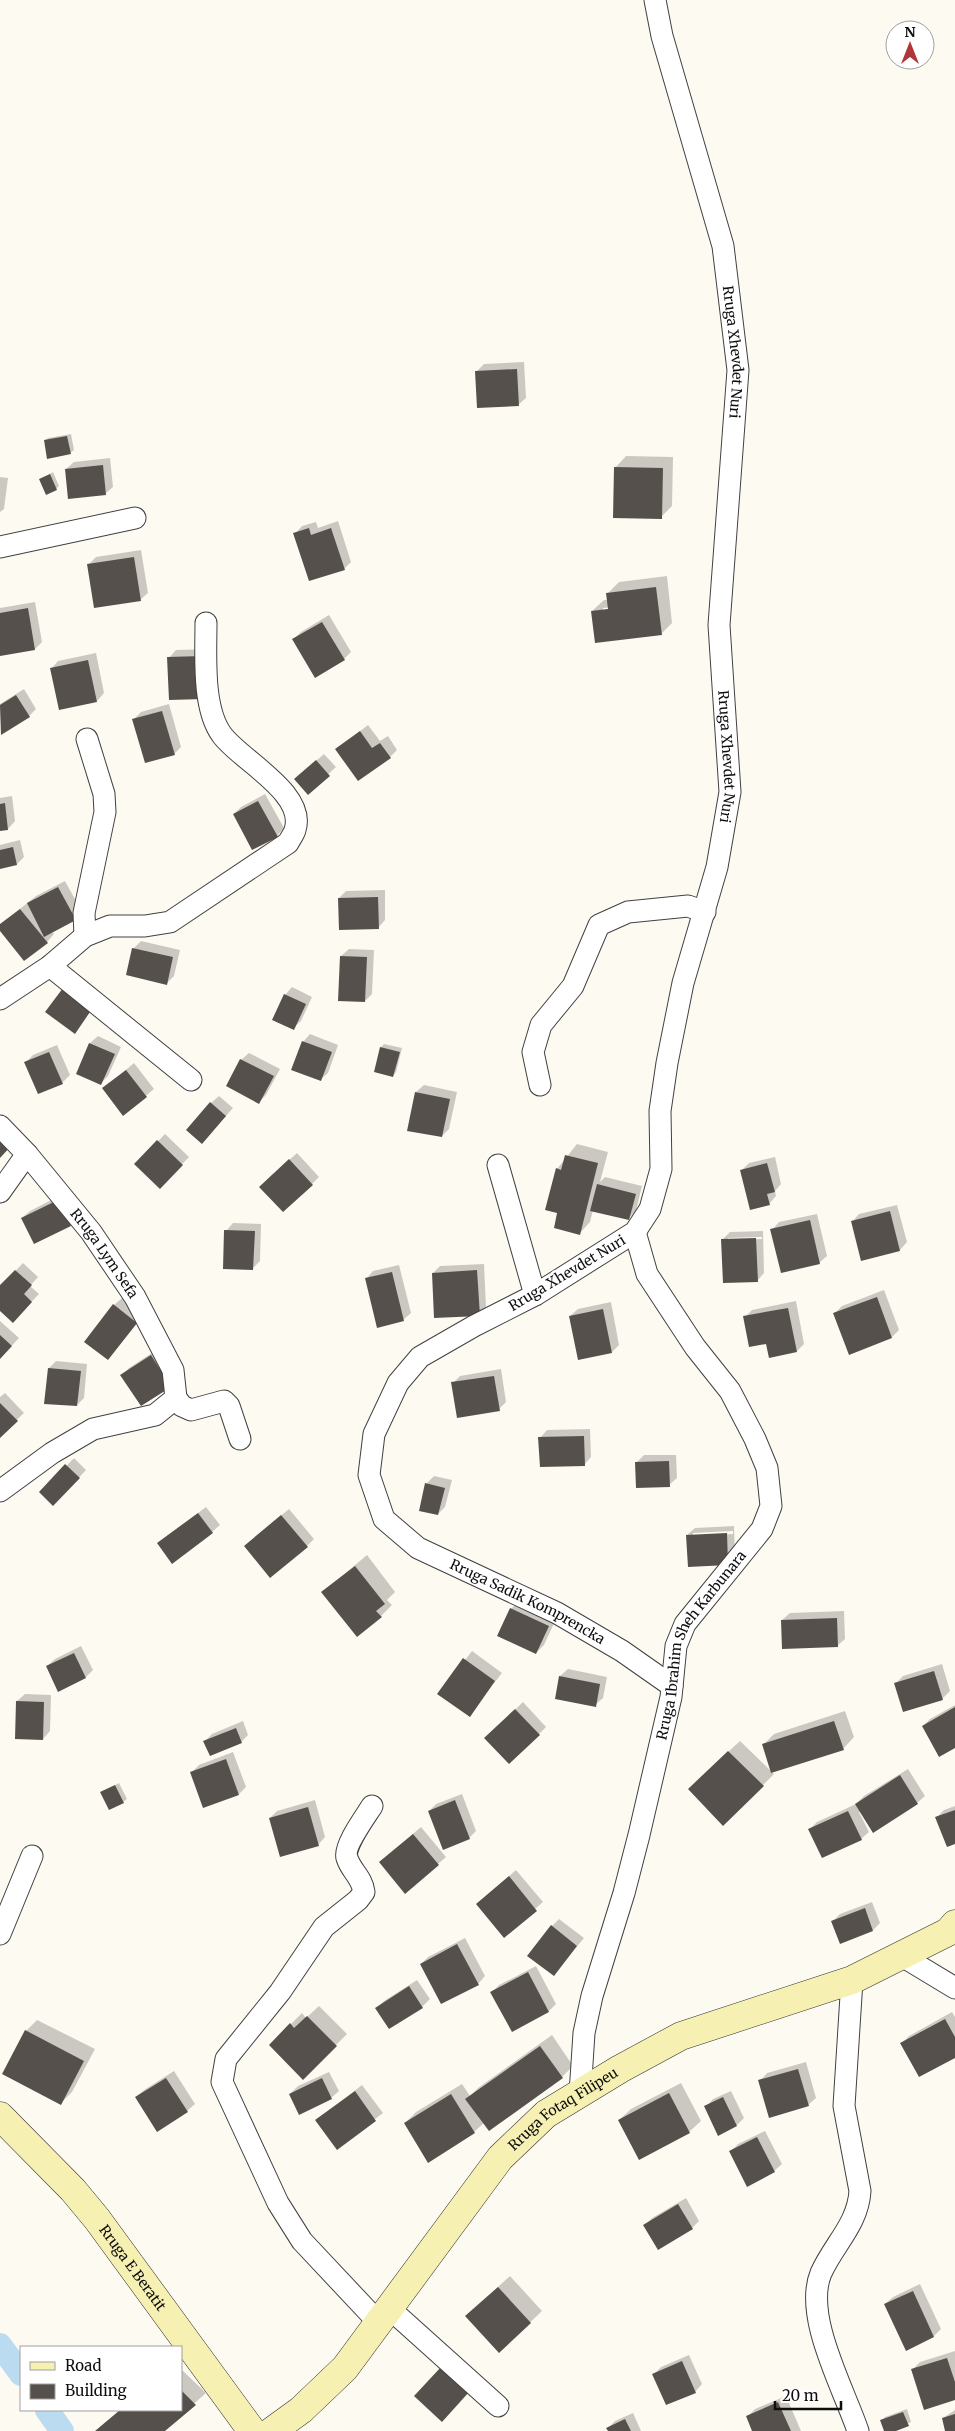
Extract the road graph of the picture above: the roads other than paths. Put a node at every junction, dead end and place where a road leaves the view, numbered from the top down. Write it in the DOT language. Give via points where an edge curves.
graph roads {
  1 [pos="655,0"];
  2 [pos="135,518"];
  3 [pos="0,547"];
  4 [pos="206,623"];
  5 [pos="87,739"];
  6 [pos="705,912"];
  7 [pos="85,936"];
  8 [pos="50,966"];
  9 [pos="0,1000"];
  10 [pos="191,1080"];
  11 [pos="540,1085"];
  12 [pos="0,1126"];
  13 [pos="27,1154"];
  14 [pos="498,1165"];
  15 [pos="0,1192"];
  16 [pos="635,1232"];
  17 [pos="535,1295"];
  18 [pos="176,1398"];
  19 [pos="240,1439"];
  20 [pos="0,1492"];
  21 [pos="384,1519"];
  22 [pos="672,1686"];
  23 [pos="372,1806"];
  24 [pos="32,1856"];
  25 [pos="955,1924"];
  26 [pos="0,1934"];
  27 [pos="902,1956"];
  28 [pos="852,1980"];
  29 [pos="955,1988"];
  30 [pos="580,2094"];
  31 [pos="0,2116"];
  32 [pos="384,2315"];
  33 [pos="498,2406"];
  34 [pos="252,2431"];
  35 [pos="272,2431"];
  36 [pos="858,2431"];
  1 -- 6 [label="street, Rruga Xhevdet Nuri" via="662,36 723,246 738,370 719,625 730,792 717,867"];
  2 -- 3 [label="street"];
  4 -- 7 [label="street" via="206,675 212,712 222,734 285,793 295,810 296,829 288,843 170,922 110,926"];
  5 -- 7 [label="street" via="104,794 106,812 84,913"];
  6 -- 11 [label="street" via="688,906 628,912 600,925 573,986 541,1025 533,1052"];
  6 -- 16 [label="street, Rruga Xhevdet Nuri" via="683,983 667,1063 660,1111 661,1169 650,1209"];
  7 -- 8 [label="street"];
  8 -- 9 [label="street"];
  8 -- 10 [label="street"];
  12 -- 13 [label="street, Rruga Lym Sefa"];
  13 -- 15 [label="street"];
  13 -- 18 [label="street, Rruga Lym Sefa" via="91,1232 135,1297 174,1370"];
  14 -- 17 [label="street"];
  16 -- 17 [label="street, Rruga Xhevdet Nuri"];
  16 -- 22 [label="street, Rruga Ibrahim Sheh Karbunara" via="647,1274 695,1347 730,1391 755,1439 767,1468 771,1506 762,1529 685,1624 676,1646"];
  17 -- 21 [label="street, Rruga Xhevdet Nuri" via="420,1357 398,1383 374,1434 369,1475"];
  18 -- 19 [label="street" via="191,1410 224,1401 229,1406"];
  18 -- 20 [label="street" via="155,1415 94,1429 52,1453"];
  21 -- 22 [label="street, Rruga Sadik Komprencka" via="418,1548 557,1613"];
  22 -- 30 [label="street, Rruga Ibrahim Sheh Karbunara" via="624,1893 592,1996 584,2033"];
  23 -- 32 [label="street" via="346,1849 347,1858 363,1882 364,1892 324,1928 280,1992 226,2059 222,2082 278,2203 302,2241"];
  24 -- 26 [label="street"];
  25 -- 27 [label="main road, Rruga Fotaq Filipeu" via="948,1932"];
  27 -- 28 [label="main road, Rruga Fotaq Filipeu"];
  27 -- 29 [label="street"];
  28 -- 30 [label="main road, Rruga Fotaq Filipeu" via="681,2036"];
  28 -- 36 [label="street" via="844,2106 860,2191 859,2204 855,2218 820,2276 816,2303 821,2336"];
  30 -- 32 [label="main road, Rruga Fotaq Filipeu" via="546,2114 500,2158"];
  31 -- 34 [label="main road, Rruga E Beratit" via="91,2212"];
  32 -- 33 [label="street"];
  32 -- 35 [label="main road, Rruga Fotaq Filipeu" via="345,2368"];
}
